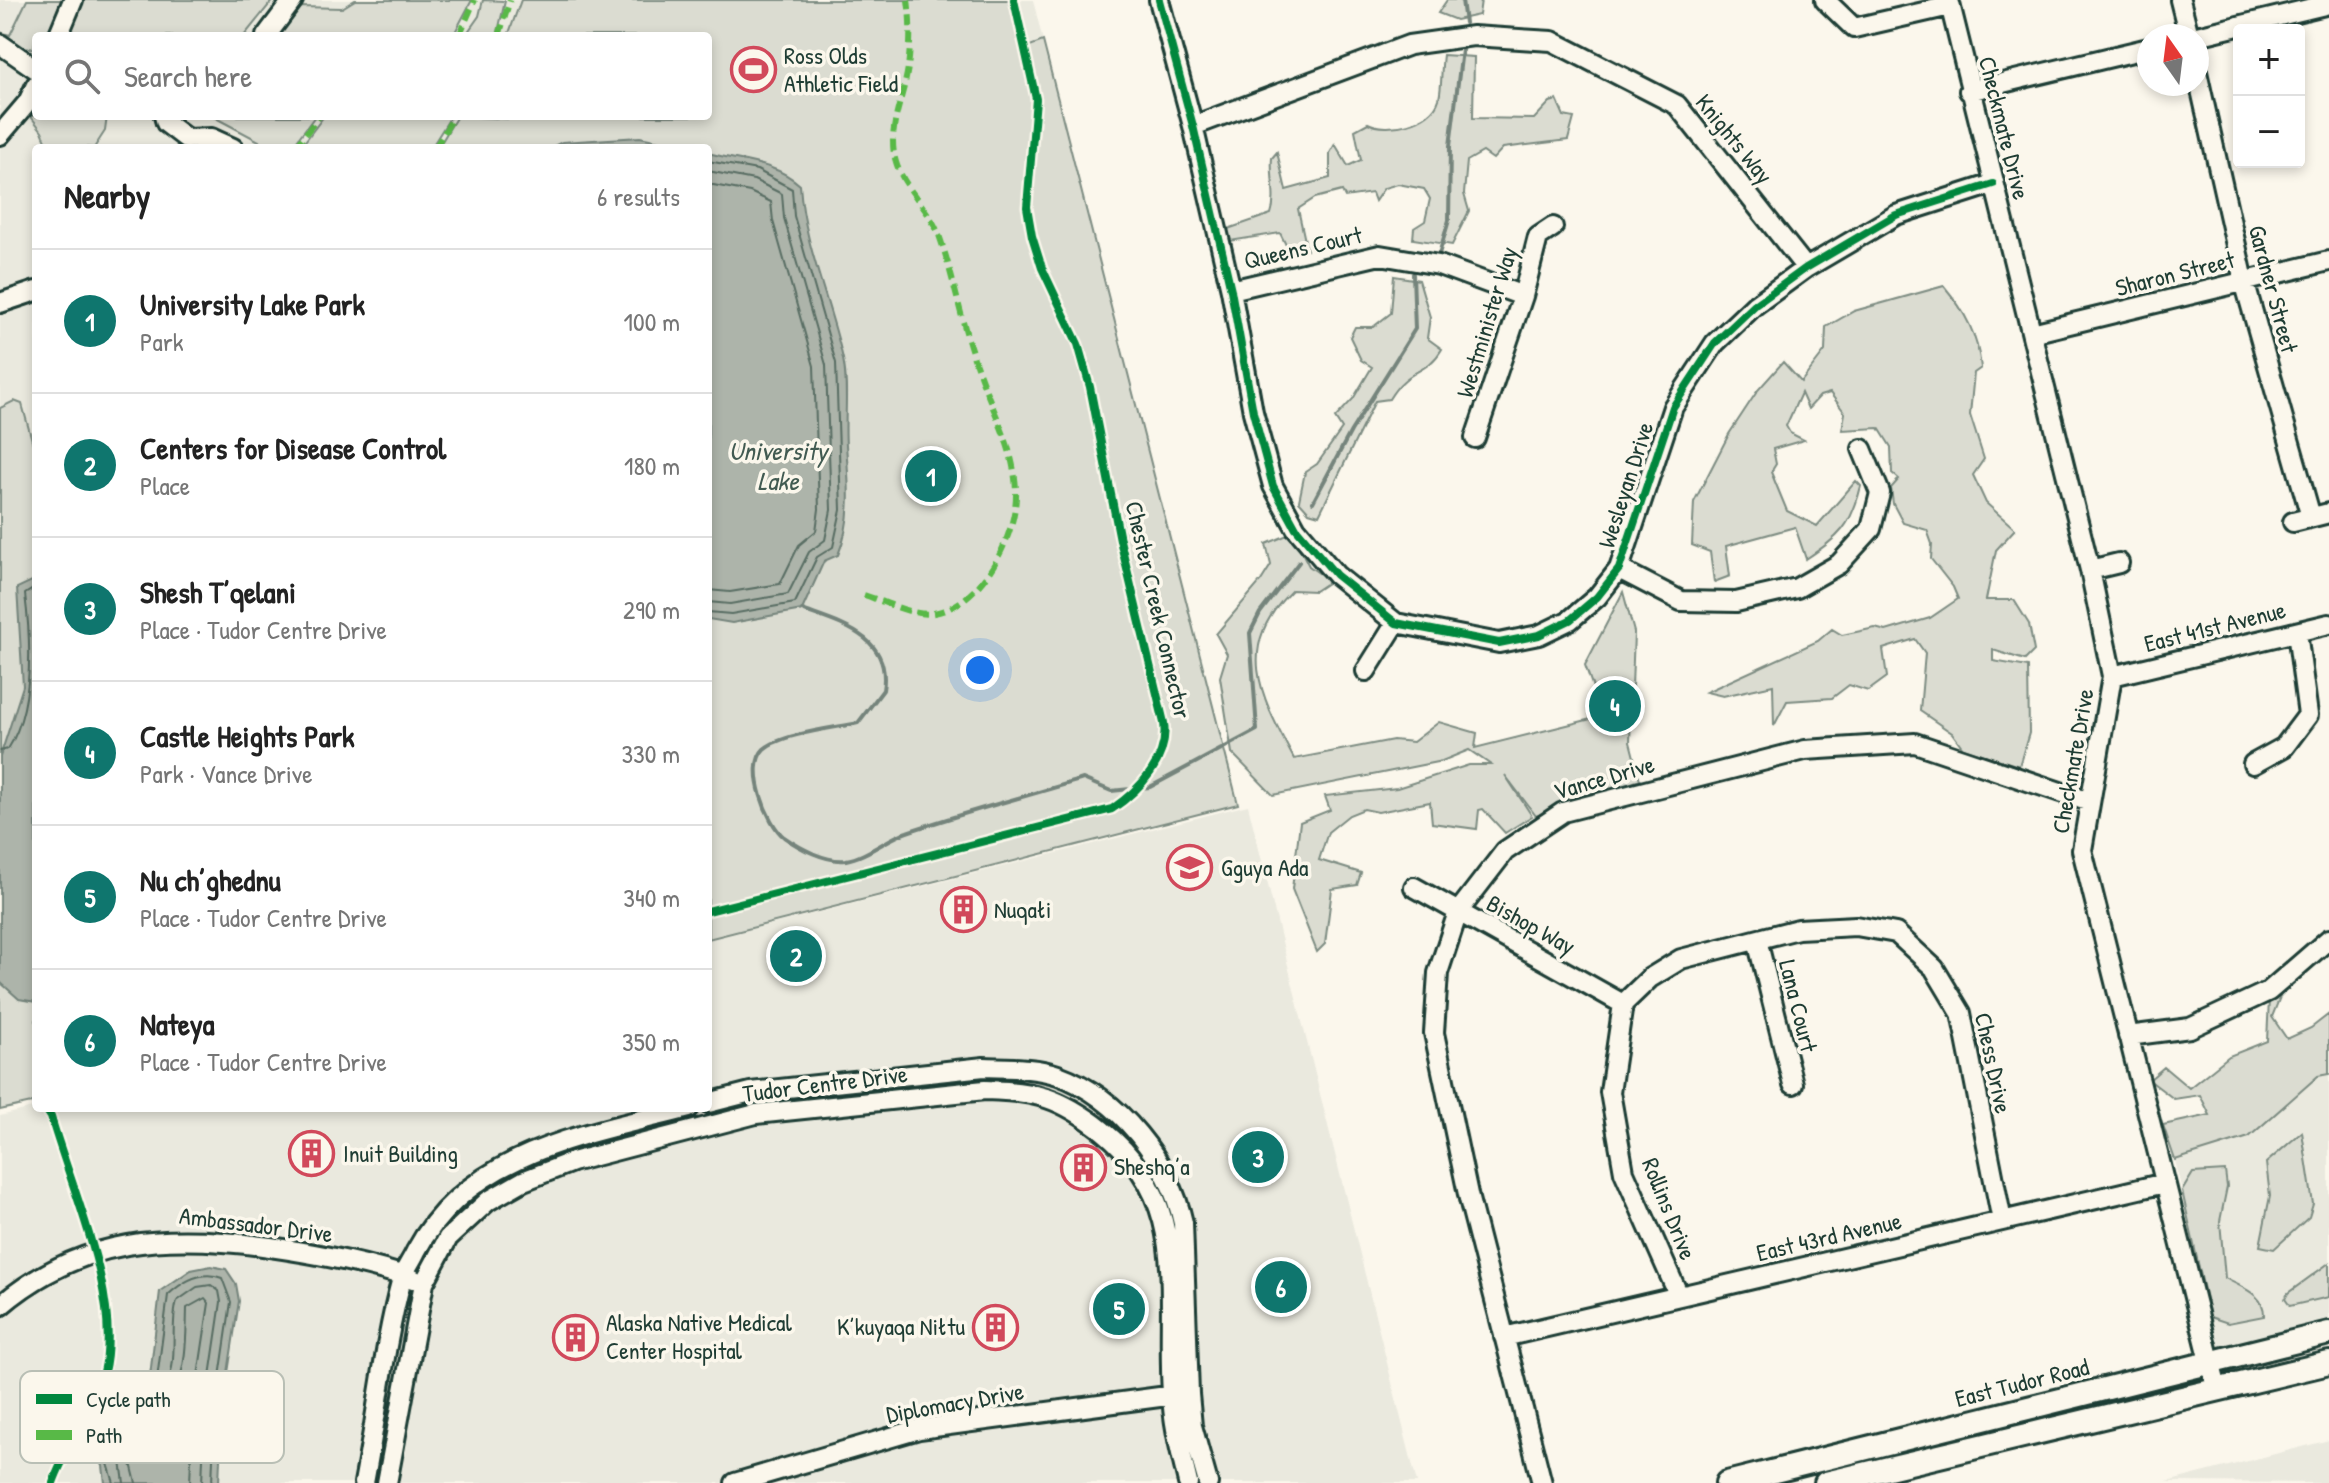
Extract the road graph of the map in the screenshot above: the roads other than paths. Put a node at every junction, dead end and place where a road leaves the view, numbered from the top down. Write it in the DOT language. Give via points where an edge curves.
graph roads {
  1 [pos="73,0"];
  2 [pos="293,0"];
  3 [pos="1159,0"];
  4 [pos="1825,0"];
  5 [pos="2180,0"];
  6 [pos="1949,3"];
  7 [pos="2329,4"];
  8 [pos="2186,24"];
  9 [pos="60,32"];
  10 [pos="269,32"];
  11 [pos="2209,33"];
  12 [pos="0,44"];
  13 [pos="2137,51"];
  14 [pos="32,66"];
  15 [pos="1969,91"];
  16 [pos="32,94"];
  17 [pos="2202,96"];
  18 [pos="165,120"];
  19 [pos="1193,126"];
  20 [pos="0,135"];
  21 [pos="192,144"];
  22 [pos="224,144"];
  23 [pos="1993,184"];
  24 [pos="1553,227"];
  25 [pos="2329,261"];
  26 [pos="1806,268"];
  27 [pos="2244,281"];
  28 [pos="1231,290"];
  29 [pos="32,292"];
  30 [pos="1523,296"];
  31 [pos="0,303"];
  32 [pos="2032,333"];
  33 [pos="1475,438"];
  34 [pos="1862,449"];
  35 [pos="2320,515"];
  36 [pos="2293,522"];
  37 [pos="2119,563"];
  38 [pos="1619,569"];
  39 [pos="2090,570"];
  40 [pos="1396,623"];
  41 [pos="2329,624"];
  42 [pos="2297,632"];
  43 [pos="1366,671"];
  44 [pos="2112,676"];
  45 [pos="2253,764"];
  46 [pos="2090,802"];
  47 [pos="1414,887"];
  48 [pos="1458,912"];
  49 [pos="2329,939"];
  50 [pos="1757,940"];
  51 [pos="1623,1004"];
  52 [pos="2128,1036"];
  53 [pos="1793,1084"];
  54 [pos="712,1102"];
  55 [pos="674,1112"];
  56 [pos="2165,1183"];
  57 [pos="2002,1221"];
  58 [pos="403,1276"];
  59 [pos="424,1283"];
  60 [pos="1679,1296"];
  61 [pos="0,1306"];
  62 [pos="2329,1333"];
  63 [pos="1504,1337"];
  64 [pos="2210,1363"];
  65 [pos="2329,1363"];
  66 [pos="2217,1389"];
  67 [pos="1180,1394"];
  68 [pos="364,1483"];
  69 [pos="387,1483"];
  70 [pos="735,1483"];
  71 [pos="1188,1483"];
  72 [pos="1208,1483"];
  73 [pos="1542,1483"];
  74 [pos="1727,1483"];
  75 [pos="1826,1483"];
  1 -- 9 [label="street"];
  2 -- 10 [label="street"];
  3 -- 19 [label="street, Wesleyan Drive"];
  4 -- 6 [label="street" via="1854,28"];
  5 -- 8 [label="street"];
  6 -- 15 [label="street, Checkmate Drive"];
  7 -- 11 [label="street"];
  12 -- 14 [label="street"];
  13 -- 15 [label="street"];
  15 -- 23 [label="street, Checkmate Drive"];
  16 -- 20 [label="street"];
  17 -- 27 [label="street, Gardner Street"];
  18 -- 21 [label="street"];
  19 -- 26 [label="street, Knights Way" via="1409,45 1473,36 1552,41 1677,105"];
  19 -- 28 [label="street, Wesleyan Drive"];
  21 -- 22 [label="street" via="211,138"];
  23 -- 26 [label="street, Wesleyan Drive" via="1896,215"];
  23 -- 32 [label="street, Checkmate Drive"];
  24 -- 30 [label="street, Westminister Way" via="1538,237"];
  25 -- 27 [label="street, Sharon Street"];
  26 -- 38 [label="street, Wesleyan Drive" via="1715,343 1673,407"];
  27 -- 32 [label="street, Sharon Street"];
  27 -- 35 [label="street, Gardner Street"];
  28 -- 30 [label="street, Queens Court" via="1380,255 1439,265"];
  28 -- 40 [label="street, Wesleyan Drive" via="1253,412 1273,486 1296,528 1336,575"];
  29 -- 31 [label="street"];
  30 -- 33 [label="street, Westminister Way"];
  32 -- 39 [label="street, Checkmate Drive"];
  34 -- 38 [label="street" via="1880,493 1871,529 1839,564 1797,588 1736,602 1681,601"];
  35 -- 36 [label="street"];
  37 -- 39 [label="street"];
  38 -- 40 [label="street, Wesleyan Drive" via="1570,620 1539,635 1499,643"];
  39 -- 44 [label="street, Checkmate Drive"];
  40 -- 43 [label="street"];
  41 -- 42 [label="street, East 41st Avenue"];
  42 -- 44 [label="street, East 41st Avenue"];
  42 -- 45 [label="street" via="2308,715 2284,747"];
  44 -- 46 [label="street, Checkmate Drive"];
  46 -- 48 [label="street, Vance Drive" via="1915,743 1805,750 1563,812 1505,851"];
  46 -- 52 [label="street, Checkmate Drive" via="2082,850"];
  47 -- 48 [label="street, Bishop Way"];
  48 -- 51 [label="street, Bishop Way"];
  48 -- 63 [label="street, Vance Drive" via="1438,973 1434,1033"];
  49 -- 52 [label="street" via="2269,991 2190,1028"];
  50 -- 51 [label="street" via="1681,959"];
  50 -- 53 [label="street, Lana Court"];
  50 -- 57 [label="street, Chess Drive" via="1798,929 1856,926 1896,933 1934,968 1961,1013"];
  51 -- 60 [label="street, Rollins Drive" via="1610,1092 1624,1172"];
  52 -- 56 [label="street, Checkmate Drive"];
  54 -- 67 [label="street, Tudor Centre Drive" via="751,1092 984,1067 1058,1075 1086,1090 1151,1150 1179,1205"];
  55 -- 58 [label="street" via="516,1158 475,1183 430,1225"];
  56 -- 57 [label="street, East 43rd Avenue"];
  56 -- 64 [label="street, Checkmate Drive"];
  57 -- 60 [label="street, East 43rd Avenue"];
  58 -- 59 [label="street, Ambassador Drive"];
  58 -- 61 [label="street, Ambassador Drive" via="302,1251 166,1239 118,1246 72,1261"];
  58 -- 68 [label="street"];
  59 -- 67 [label="street, Tudor Centre Drive" via="448,1238 488,1201 572,1162 756,1114 1019,1090 1074,1109 1137,1162 1153,1188 1169,1247"];
  59 -- 69 [label="street, Tudor Centre Drive"];
  60 -- 63 [label="street, East 43rd Avenue"];
  62 -- 64 [label="main road, East Tudor Road"];
  63 -- 73 [label="street, Vance Drive"];
  64 -- 66 [label="street, Checkmate Drive"];
  64 -- 74 [label="main road, East Tudor Road"];
  65 -- 66 [label="main road, East Tudor Road"];
  66 -- 75 [label="main road, East Tudor Road"];
  67 -- 70 [label="street, Diplomacy Drive" via="919,1429"];
  67 -- 71 [label="street, Tudor Centre Drive"];
  67 -- 72 [label="street, Tudor Centre Drive"];
}
